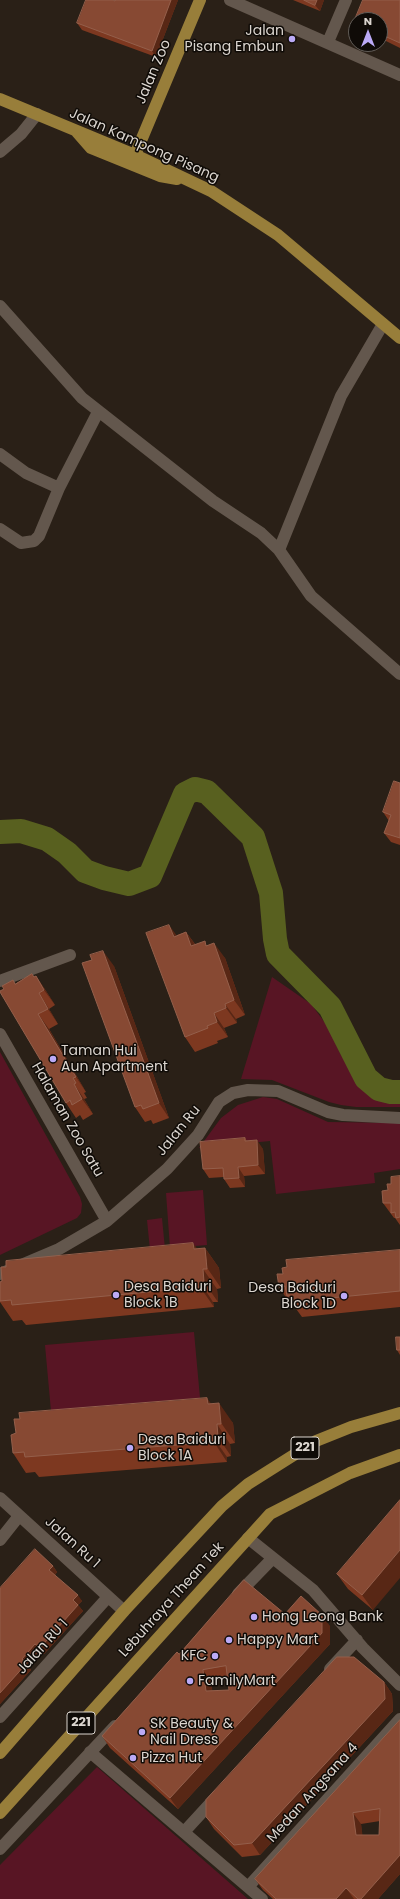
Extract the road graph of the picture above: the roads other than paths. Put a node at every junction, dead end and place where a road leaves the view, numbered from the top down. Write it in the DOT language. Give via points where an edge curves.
graph roads {
  1 [pos="200,0"];
  2 [pos="230,0"];
  3 [pos="346,0"];
  4 [pos="328,42"];
  5 [pos="400,75"];
  6 [pos="0,99"];
  7 [pos="37,114"];
  8 [pos="76,131"];
  9 [pos="0,152"];
  10 [pos="135,155"];
  11 [pos="186,179"];
  12 [pos="0,306"];
  13 [pos="383,324"];
  14 [pos="400,338"];
  15 [pos="98,412"];
  16 [pos="0,454"];
  17 [pos="59,488"];
  18 [pos="0,530"];
  19 [pos="279,550"];
  20 [pos="400,674"];
  21 [pos="70,955"];
  22 [pos="0,981"];
  23 [pos="0,1034"];
  24 [pos="400,1118"];
  25 [pos="108,1221"];
  26 [pos="0,1274"];
  27 [pos="400,1413"];
  28 [pos="400,1456"];
  29 [pos="0,1498"];
  30 [pos="19,1516"];
  31 [pos="248,1538"];
  32 [pos="0,1540"];
  33 [pos="273,1558"];
  34 [pos="108,1597"];
  35 [pos="230,1603"];
  36 [pos="124,1611"];
  37 [pos="357,1640"];
  38 [pos="325,1675"];
  39 [pos="400,1685"];
  40 [pos="0,1717"];
  41 [pos="122,1718"];
  42 [pos="400,1719"];
  43 [pos="90,1752"];
  44 [pos="0,1753"];
  45 [pos="226,1786"];
  46 [pos="0,1813"];
  47 [pos="184,1832"];
  48 [pos="0,1850"];
  49 [pos="248,1887"];
  50 [pos="262,1899"];
  1 -- 10 [label="main road, Jalan Zoo"];
  2 -- 4 [label="street"];
  3 -- 4 [label="street"];
  4 -- 5 [label="street"];
  6 -- 7 [label="main road, Jalan Kampong Pisang"];
  7 -- 8 [label="main road, Jalan Kampong Pisang"];
  7 -- 9 [label="street" via="21,134"];
  8 -- 10 [label="main road, Jalan Kampong Pisang"];
  8 -- 11 [label="main road" via="91,148 160,176"];
  10 -- 11 [label="main road, Jalan Kampong Pisang"];
  11 -- 13 [label="main road, Jalan Kampong Pisang" via="212,191 278,235"];
  12 -- 15 [label="street" via="82,398"];
  13 -- 14 [label="main road, Jalan Kampong Pisang"];
  13 -- 19 [label="street" via="341,396"];
  15 -- 17 [label="street"];
  15 -- 19 [label="street" via="213,500 261,533"];
  16 -- 17 [label="street" via="26,473"];
  17 -- 18 [label="street" via="39,536 34,541 21,543"];
  19 -- 20 [label="street" via="311,596"];
  21 -- 22 [label="street"];
  23 -- 25 [label="street, Halaman Zoo Satu"];
  24 -- 25 [label="street, Jalan Ru" via="328,1112 278,1091 248,1090 233,1093 220,1102 198,1135 167,1169"];
  25 -- 26 [label="street, Jalan Ru" via="58,1249"];
  27 -- 36 [label="main road, Lebuhraya Thean Tek / 221" via="351,1427 316,1441 248,1484 222,1506"];
  28 -- 31 [label="main road, Lebuhraya Thean Tek / 221" via="350,1473 270,1514"];
  29 -- 30 [label="street, Jalan Ru 1"];
  30 -- 32 [label="street"];
  30 -- 34 [label="street, Jalan Ru 1"];
  31 -- 33 [label="street"];
  31 -- 46 [label="main road, Lebuhraya Thean Tek / 221"];
  33 -- 35 [label="street"];
  33 -- 37 [label="street" via="313,1590"];
  34 -- 36 [label="street, Jalan Ru 1"];
  34 -- 40 [label="street, Jalan RU 1"];
  36 -- 44 [label="main road, Lebuhraya Thean Tek / 221"];
  37 -- 38 [label="street"];
  37 -- 39 [label="street"];
  41 -- 43 [label="street"];
  42 -- 49 [label="street, Medan Angsana 4"];
  43 -- 47 [label="street"];
  43 -- 48 [label="street"];
  45 -- 47 [label="street"];
  47 -- 49 [label="street"];
  49 -- 50 [label="street"];
}
